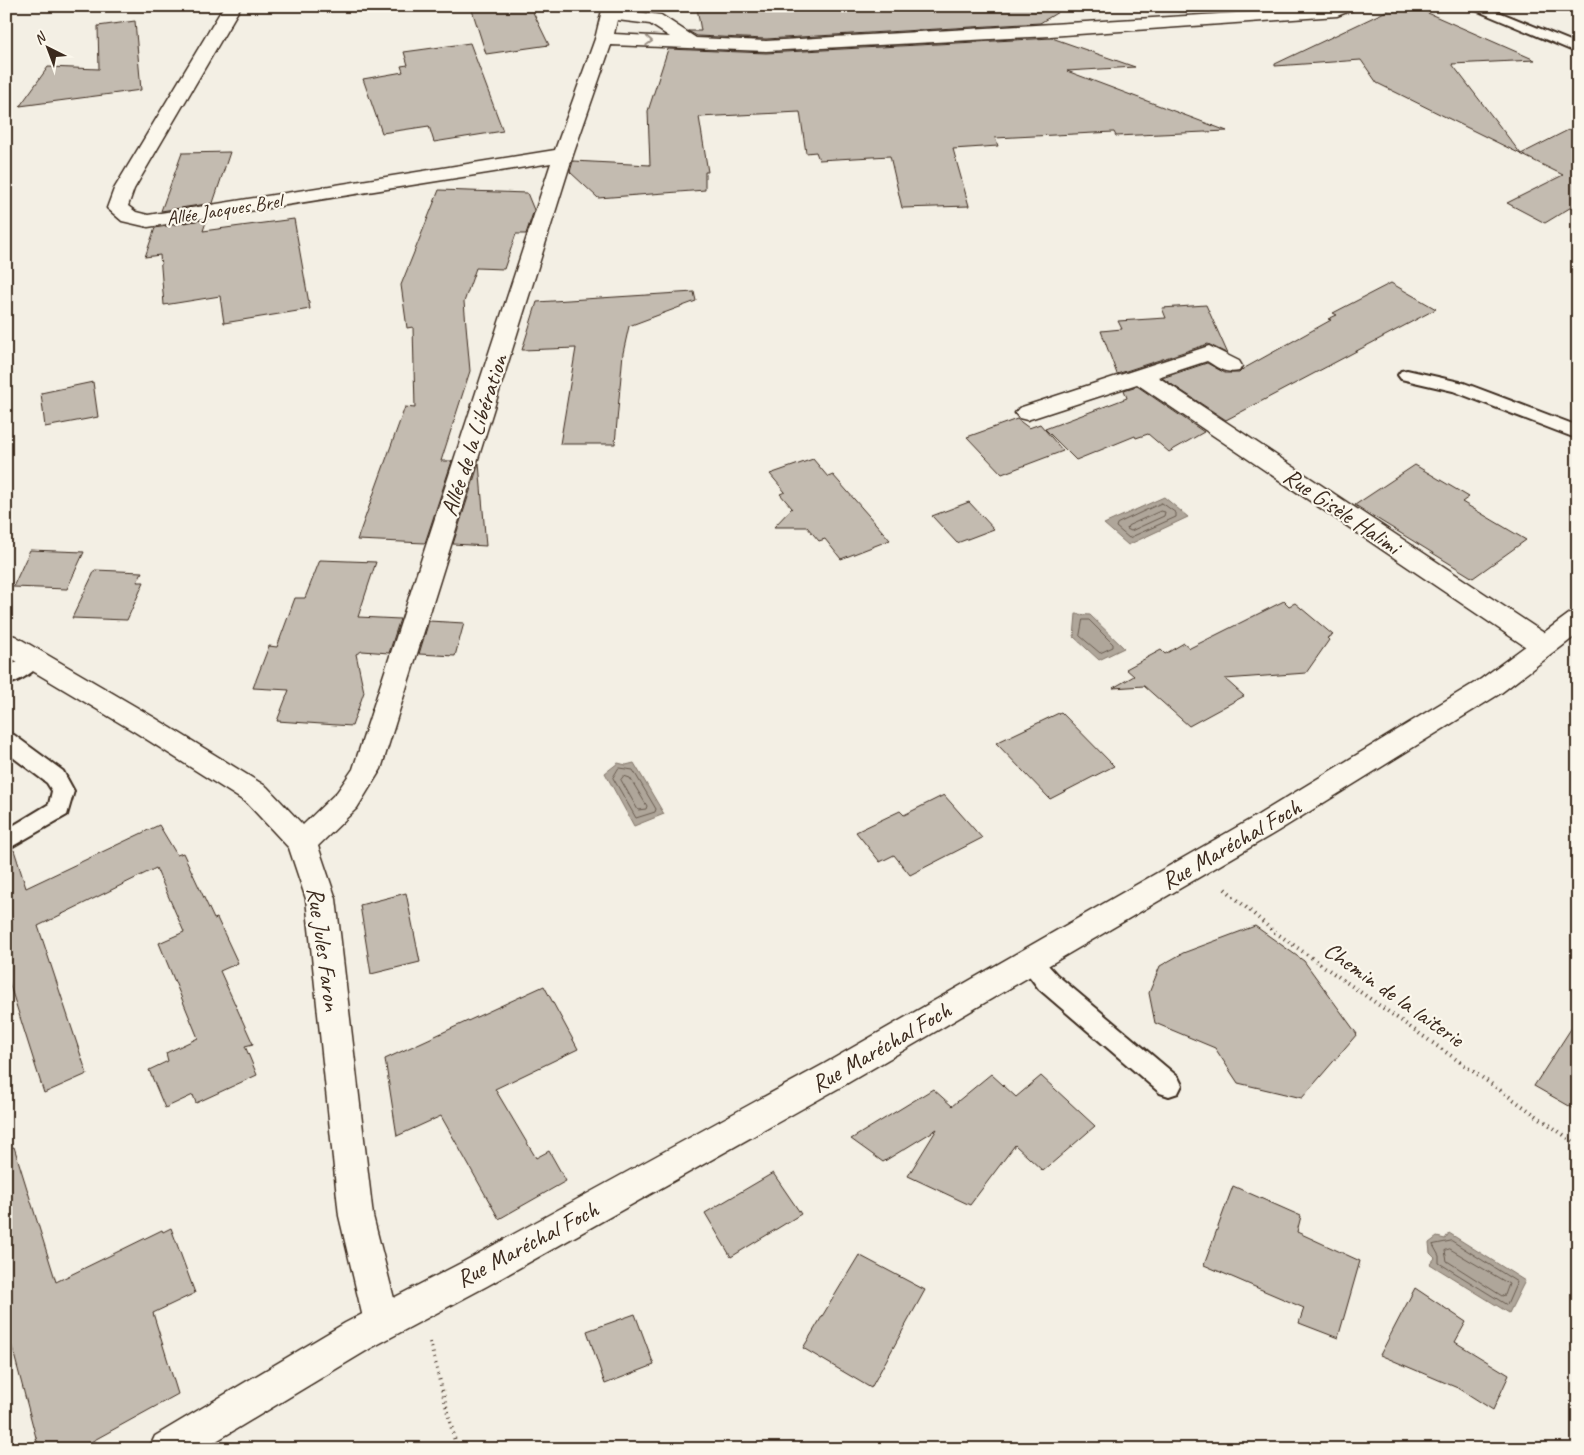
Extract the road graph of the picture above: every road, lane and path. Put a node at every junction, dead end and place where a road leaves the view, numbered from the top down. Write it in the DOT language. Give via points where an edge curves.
graph roads {
  1 [pos="233,6"];
  2 [pos="1346,6"];
  3 [pos="1472,6"];
  4 [pos="611,10"];
  5 [pos="604,39"];
  6 [pos="693,44"];
  7 [pos="1578,49"];
  8 [pos="563,155"];
  9 [pos="1231,366"];
  10 [pos="1407,375"];
  11 [pos="1139,376"];
  12 [pos="1027,412"];
  13 [pos="1578,434"];
  14 [pos="1578,620"];
  15 [pos="6,643"];
  16 [pos="1544,646"];
  17 [pos="33,660"];
  18 [pos="6,678"];
  19 [pos="6,741"];
  20 [pos="6,841"];
  21 [pos="302,842"];
  22 [pos="1196,864"];
  23 [pos="1030,961"];
  24 [pos="1169,1085"];
  25 [pos="1578,1145"];
  26 [pos="420,1301"];
  27 [pos="382,1322"];
  28 [pos="168,1449"];
  29 [pos="457,1449"];
  1 -- 8 [label="street, Allée Jacques Brel" via="124,189 117,208 129,217 148,221"];
  2 -- 6 [label="street" via="1337,11 1050,31 766,46"];
  3 -- 7 [label="lane"];
  4 -- 5 [label="street, Allée de la Libération"];
  4 -- 6 [label="street" via="655,19"];
  5 -- 6 [label="street, one-way"];
  5 -- 8 [label="street, Allée de la Libération"];
  8 -- 21 [label="street, Allée de la Libération" via="367,769 358,788"];
  9 -- 11 [label="street" via="1209,353"];
  10 -- 13 [label="lane" via="1458,387"];
  11 -- 12 [label="street"];
  11 -- 16 [label="street, Rue Gisèle Halimi"];
  14 -- 16 [label="street, Rue Maréchal Foch"];
  15 -- 17 [label="street, Rue Jules Faron"];
  16 -- 22 [label="street, Rue Maréchal Foch" via="1491,686"];
  17 -- 18 [label="lane"];
  17 -- 21 [label="street, Rue Jules Faron" via="257,795"];
  19 -- 20 [label="lane" via="55,777 62,792 59,809"];
  21 -- 27 [label="street, Rue Jules Faron" via="321,899 356,1216"];
  22 -- 23 [label="street, Rue Maréchal Foch"];
  22 -- 25 [label="path, Chemin de la laiterie" via="1272,930"];
  23 -- 24 [label="lane" via="1048,982"];
  23 -- 26 [label="street, Rue Maréchal Foch" via="835,1074 475,1274"];
  26 -- 27 [label="street, Rue Maréchal Foch"];
  26 -- 29 [label="path"];
  27 -- 28 [label="street, Rue Maréchal Foch"];
}
